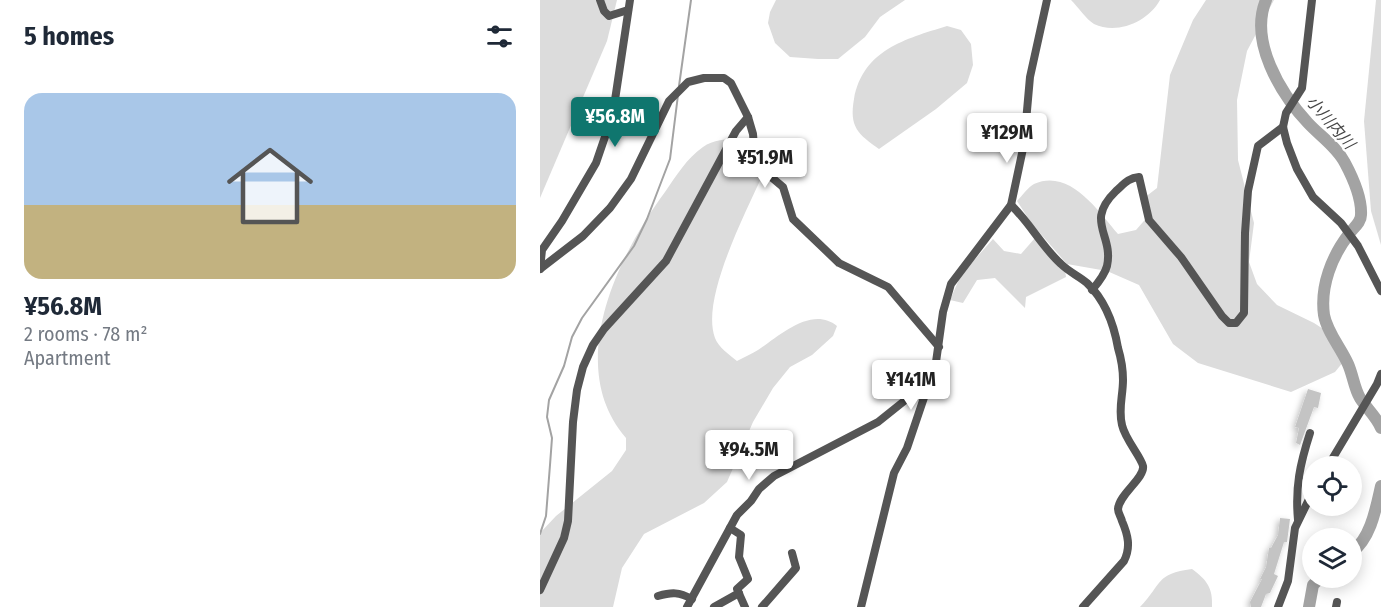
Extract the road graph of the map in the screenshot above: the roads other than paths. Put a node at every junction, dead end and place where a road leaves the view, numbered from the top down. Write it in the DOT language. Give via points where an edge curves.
graph roads {
  1 [pos="600,0"];
  2 [pos="630,0"];
  3 [pos="1047,0"];
  4 [pos="1312,0"];
  5 [pos="628,10"];
  6 [pos="747,117"];
  7 [pos="1283,127"];
  8 [pos="1011,205"];
  9 [pos="540,269"];
  10 [pos="1092,290"];
  11 [pos="1381,291"];
  12 [pos="939,347"];
  13 [pos="1381,374"];
  14 [pos="930,381"];
  15 [pos="1310,434"];
  16 [pos="1334,456"];
  17 [pos="1302,514"];
  18 [pos="1298,522"];
  19 [pos="730,528"];
  20 [pos="792,553"];
  21 [pos="540,590"];
  22 [pos="739,593"];
  23 [pos="658,596"];
  24 [pos="690,603"];
  25 [pos="714,607"];
  26 [pos="745,607"];
  27 [pos="762,607"];
  28 [pos="861,607"];
  29 [pos="1083,607"];
  30 [pos="1278,607"];
  1 -- 5 [label="street" via="609,16"];
  2 -- 5 [label="street"];
  3 -- 8 [label="street" via="1030,77 1024,144"];
  4 -- 7 [label="street" via="1302,88 1286,113"];
  5 -- 9 [label="street" via="608,128 596,163 542,250"];
  6 -- 9 [label="street" via="731,83 724,78 688,82 669,101 631,178 610,208 583,236"];
  6 -- 12 [label="street" via="755,159 783,187 793,219 839,263 888,286"];
  6 -- 21 [label="street" via="666,261 604,329 587,358 574,412 568,521"];
  7 -- 10 [label="street" via="1258,146 1248,191 1244,313 1236,323 1229,323 1222,316 1181,257 1149,220 1139,177 1130,178 1108,198 1100,212 1107,266"];
  7 -- 11 [label="street" via="1290,151 1313,197 1341,223 1358,246"];
  8 -- 10 [label="street" via="1061,265"];
  8 -- 12 [label="street" via="951,284"];
  10 -- 29 [label="street" via="1112,321 1123,380 1122,427 1143,465 1142,473 1120,501 1118,510 1129,552"];
  12 -- 14 [label="street"];
  13 -- 16 [label="street"];
  14 -- 19 [label="street" via="878,422 774,476 737,515"];
  14 -- 28 [label="street" via="894,473"];
  15 -- 18 [label="street" via="1299,471"];
  17 -- 18 [label="street"];
  18 -- 30 [label="street" via="1288,581"];
  19 -- 22 [label="street" via="741,535 740,557 747,579 737,589"];
  19 -- 24 [label="street"];
  20 -- 27 [label="street" via="796,568"];
  22 -- 25 [label="street"];
  22 -- 26 [label="street"];
  23 -- 24 [label="street" via="680,593"];
}
